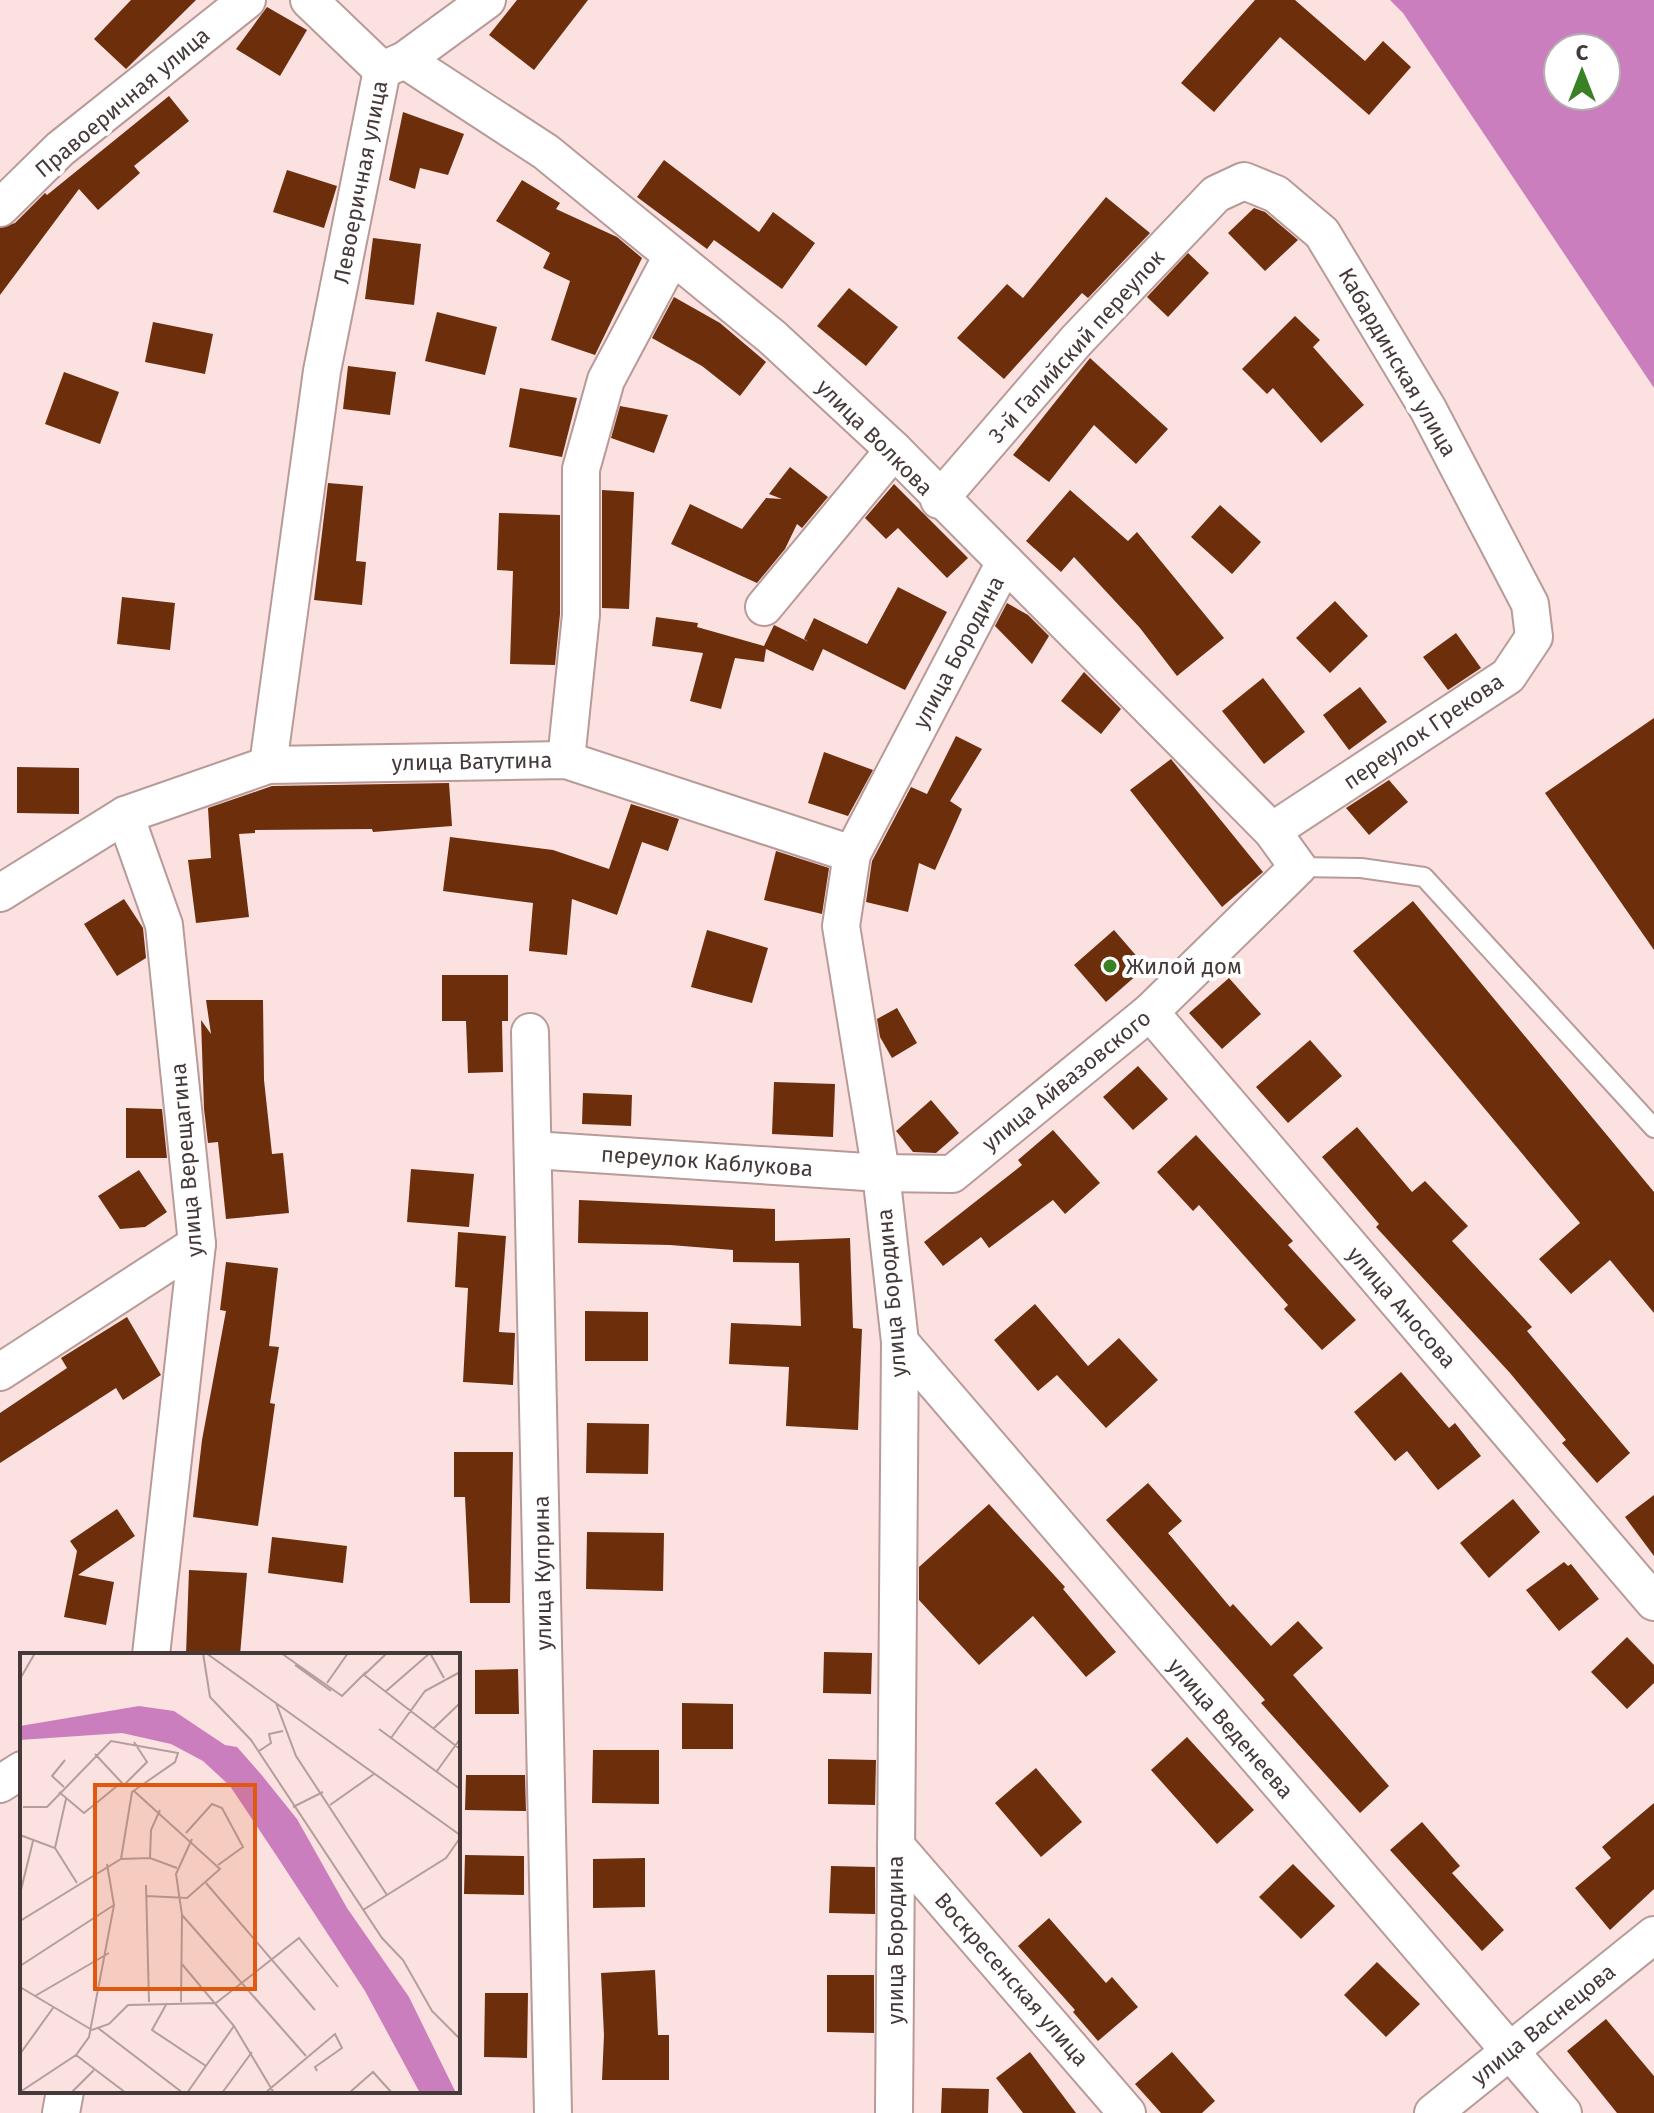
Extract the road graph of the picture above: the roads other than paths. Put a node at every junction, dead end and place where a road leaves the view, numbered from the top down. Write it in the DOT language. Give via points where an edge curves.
graph roads {
  1 [pos="247,0"];
  2 [pos="309,0"];
  3 [pos="487,0"];
  4 [pos="393,65"];
  5 [pos="1216,194"];
  6 [pos="0,208"];
  7 [pos="671,258"];
  8 [pos="894,450"];
  9 [pos="939,500"];
  10 [pos="1005,562"];
  11 [pos="1530,604"];
  12 [pos="764,607"];
  13 [pos="566,760"];
  14 [pos="268,765"];
  15 [pos="125,815"];
  16 [pos="1272,831"];
  17 [pos="852,854"];
  18 [pos="1298,867"];
  19 [pos="0,893"];
  20 [pos="1150,1012"];
  21 [pos="530,1032"];
  22 [pos="1654,1128"];
  23 [pos="533,1150"];
  24 [pos="881,1173"];
  25 [pos="197,1244"];
  26 [pos="900,1342"];
  27 [pos="0,1372"];
  28 [pos="1654,1602"];
  29 [pos="151,1653"];
  30 [pos="20,1771"];
  31 [pos="0,1784"];
  32 [pos="896,1846"];
  33 [pos="1654,1935"];
  34 [pos="1508,2051"];
  35 [pos="65,2093"];
  36 [pos="61,2113"];
  37 [pos="553,2113"];
  38 [pos="894,2113"];
  39 [pos="1127,2113"];
  40 [pos="1433,2113"];
  41 [pos="1563,2113"];
  1 -- 6 [label="street, Правоеричная улица" via="60,149"];
  2 -- 4 [label="street, улица Волкова"];
  3 -- 4 [label="street, Левоеричная улица"];
  4 -- 7 [label="street, улица Волкова" via="546,152"];
  4 -- 14 [label="street, Левоеричная улица" via="322,371"];
  5 -- 9 [label="street, 3-й Галийский переулок" via="1076,341"];
  5 -- 11 [label="street, Кабардинская улица" via="1244,181 1276,194 1322,233 1428,409"];
  7 -- 8 [label="street, улица Волкова" via="772,337"];
  7 -- 13 [label="street" via="606,380 581,469 581,615"];
  8 -- 9 [label="street, улица Волкова"];
  8 -- 12 [label="street"];
  9 -- 10 [label="street, улица Волкова"];
  10 -- 16 [label="street, улица Волкова"];
  10 -- 17 [label="street, улица Бородина"];
  11 -- 16 [label="street, переулок Грекова" via="1534,637 1508,676"];
  13 -- 14 [label="street, улица Ватутина"];
  13 -- 17 [label="street, улица Ватутина"];
  14 -- 15 [label="street, улица Ватутина"];
  15 -- 19 [label="street, улица Ватутина"];
  15 -- 25 [label="street, улица Верещагина" via="164,925"];
  16 -- 18 [label="street, улица Волкова"];
  17 -- 24 [label="street, улица Бородина" via="841,926"];
  18 -- 20 [label="street, улица Айвазовского"];
  18 -- 22 [label="lane" via="1424,877"];
  20 -- 24 [label="street, улица Айвазовского" via="952,1174"];
  20 -- 28 [label="street, улица Аносова"];
  21 -- 23 [label="street, улица Куприна"];
  23 -- 24 [label="street, переулок Каблукова"];
  23 -- 37 [label="street, улица Куприна"];
  24 -- 26 [label="street, улица Бородина"];
  25 -- 27 [label="street"];
  25 -- 29 [label="street, улица Верещагина"];
  26 -- 32 [label="street, улица Бородина"];
  26 -- 34 [label="street, улица Веденеева"];
  30 -- 31 [label="street"];
  32 -- 38 [label="street, улица Бородина"];
  32 -- 39 [label="street, Воскресенская улица"];
  33 -- 34 [label="street, улица Васнецова"];
  34 -- 40 [label="street, улица Васнецова"];
  34 -- 41 [label="street, улица Веденеева"];
  35 -- 36 [label="street"];
}
